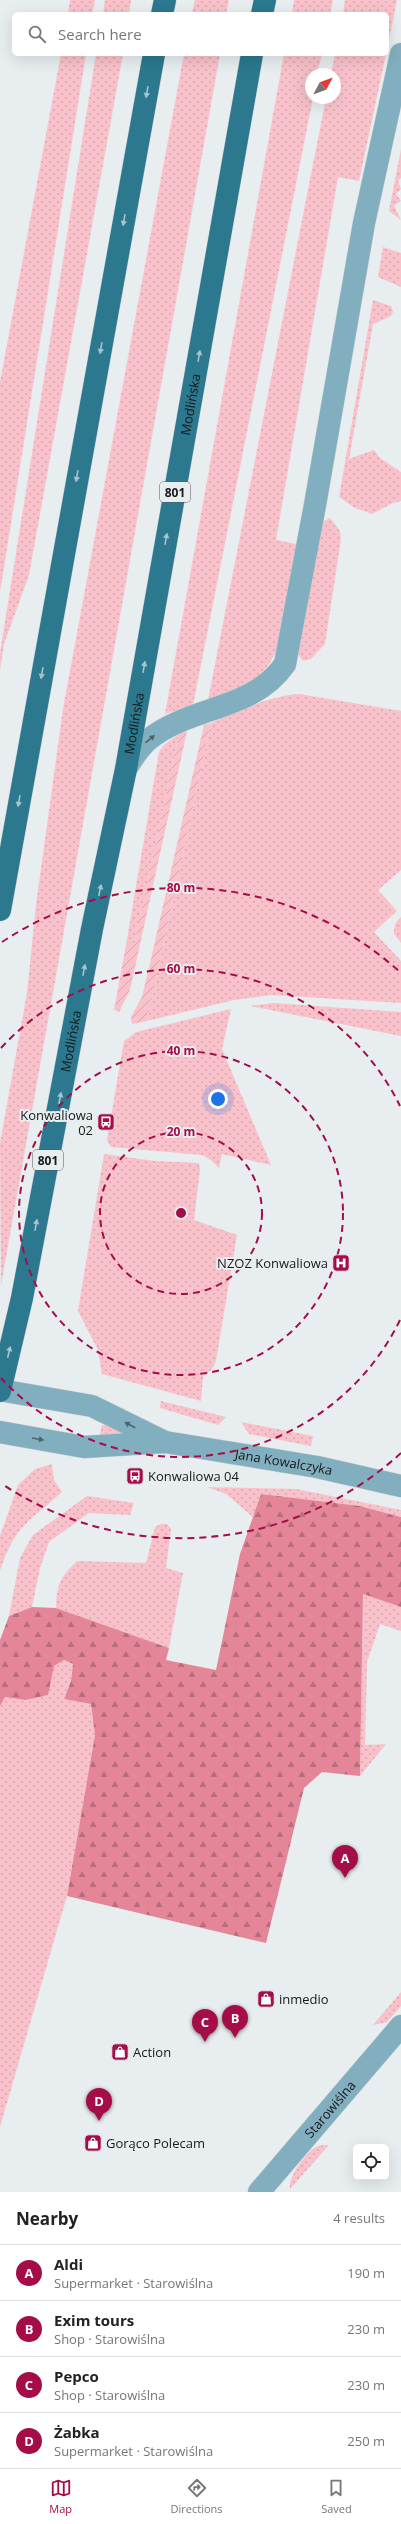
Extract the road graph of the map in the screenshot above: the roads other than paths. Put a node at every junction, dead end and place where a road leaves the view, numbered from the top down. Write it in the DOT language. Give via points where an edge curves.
graph roads {
  1 [pos="162,0"];
  2 [pos="165,0"];
  3 [pos="259,0"];
  4 [pos="265,0"];
  5 [pos="161,12"];
  6 [pos="162,12"];
  7 [pos="257,12"];
  8 [pos="262,12"];
  9 [pos="401,54"];
  10 [pos="154,56"];
  11 [pos="252,56"];
  12 [pos="126,769"];
  13 [pos="0,910"];
  14 [pos="0,1390"];
  15 [pos="0,1432"];
  16 [pos="165,1442"];
  17 [pos="401,1486"];
  18 [pos="401,2026"];
  19 [pos="259,2192"];
  1 -- 5 [label="main road"];
  2 -- 6 [label="main road"];
  3 -- 7 [label="main road"];
  4 -- 8 [label="main road"];
  12 -- 9 [label="street, one-way" via="147,741 158,733 173,724 247,696 277,676 288,656 364,223"];
  10 -- 13 [label="main road, one-way"];
  12 -- 11 [label="main road, Modlińska / 801, one-way"];
  14 -- 12 [label="main road, Modlińska / 801, one-way" via="22,1298 92,929"];
  16 -- 14 [label="street, Jana Kowalczyka, one-way" via="92,1406"];
  15 -- 16 [label="street, Jana Kowalczyka, one-way" via="84,1447"];
  16 -- 17 [label="street, Jana Kowalczyka" via="317,1467"];
  18 -- 19 [label="street, Starowiślna"];
}
